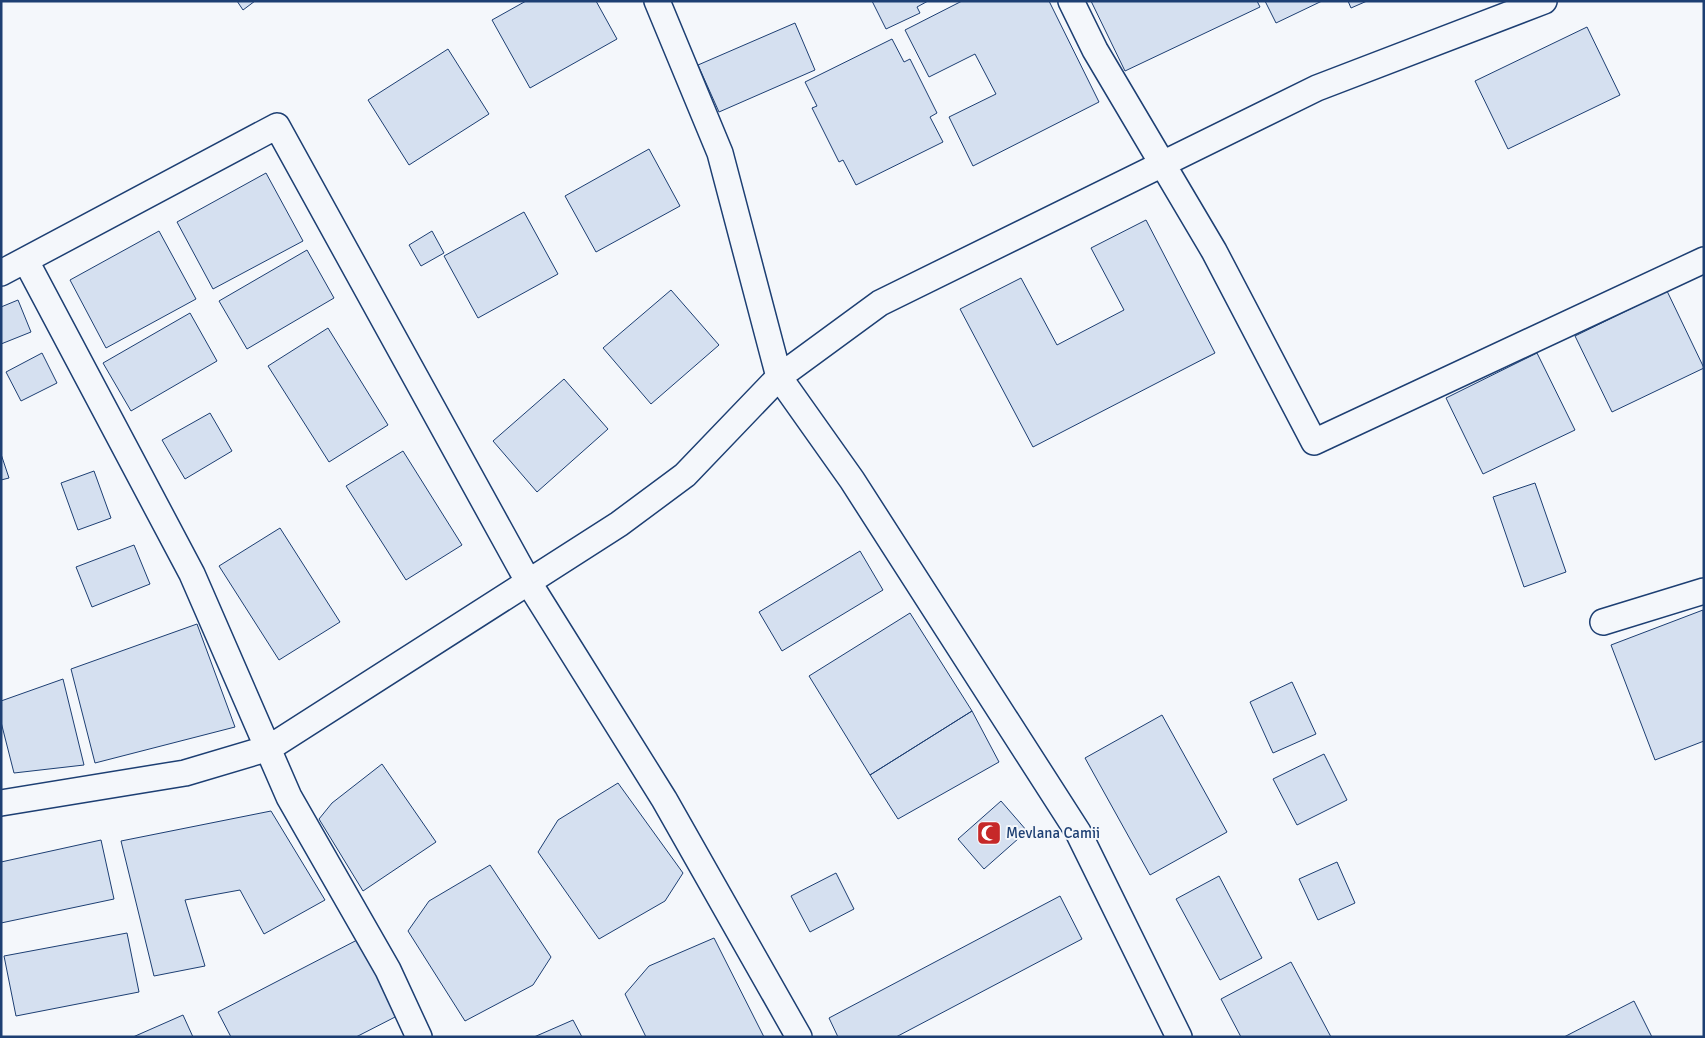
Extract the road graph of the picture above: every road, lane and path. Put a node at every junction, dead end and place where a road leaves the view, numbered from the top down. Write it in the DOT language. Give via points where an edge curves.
graph roads {
  1 [pos="657,1"];
  2 [pos="1072,1"];
  3 [pos="1544,1"];
  4 [pos="1162,163"];
  5 [pos="1704,260"];
  6 [pos="26,261"];
  7 [pos="1,273"];
  8 [pos="779,377"];
  9 [pos="529,583"];
  10 [pos="1704,591"];
  11 [pos="1603,622"];
  12 [pos="269,748"];
  13 [pos="1,803"];
  14 [pos="419,1037"];
  15 [pos="799,1037"];
  16 [pos="1179,1037"];
  1 -- 8 [label="street" via="720,153"];
  2 -- 4 [label="street" via="1095,50"];
  3 -- 4 [label="street" via="1317,88"];
  4 -- 5 [label="street" via="1214,251 1314,442"];
  4 -- 8 [label="street" via="880,303"];
  6 -- 7 [label="street"];
  6 -- 9 [label="street" via="277,126"];
  6 -- 12 [label="street" via="192,574"];
  8 -- 9 [label="street" via="685,475 619,524"];
  8 -- 16 [label="street" via="852,480 1078,832"];
  9 -- 12 [label="street"];
  9 -- 15 [label="street" via="664,799"];
  10 -- 11 [label="street"];
  12 -- 13 [label="street" via="185,773"];
  12 -- 14 [label="street" via="290,797 388,970"];
}
